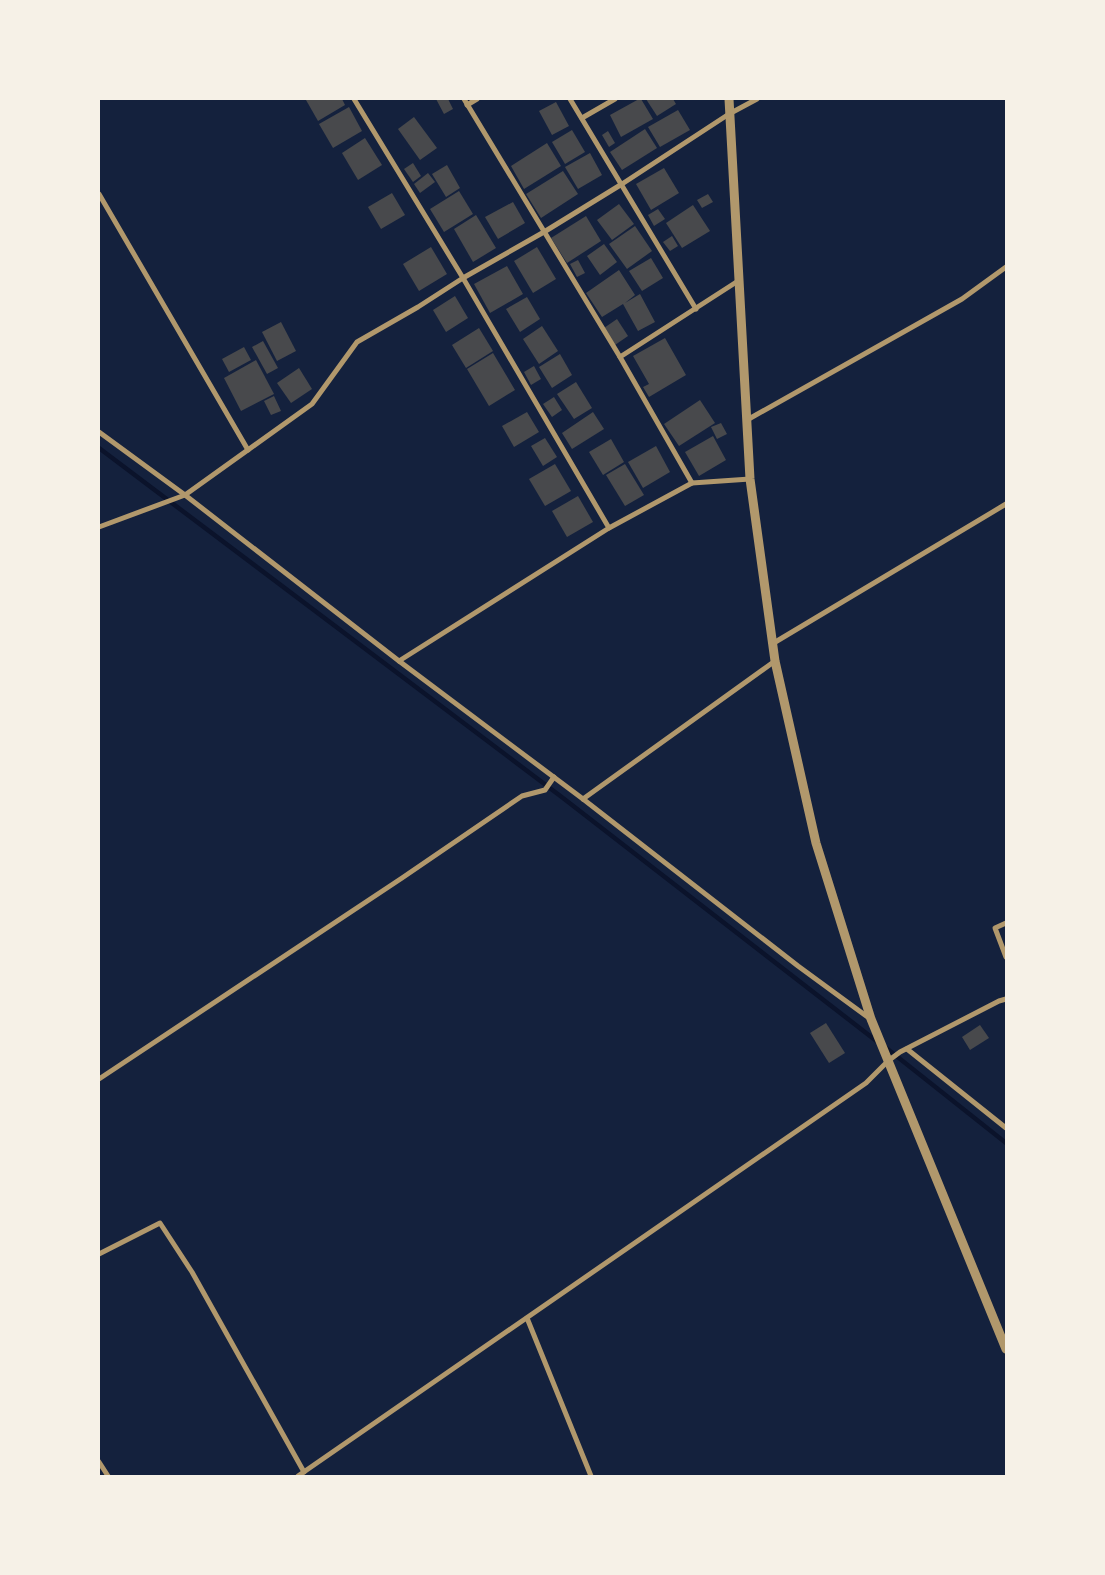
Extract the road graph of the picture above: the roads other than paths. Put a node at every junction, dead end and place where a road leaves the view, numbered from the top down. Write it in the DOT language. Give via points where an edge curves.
graph roads {
  1 [pos="354,99"];
  2 [pos="464,99"];
  3 [pos="477,99"];
  4 [pos="570,99"];
  5 [pos="615,99"];
  6 [pos="729,99"];
  7 [pos="757,99"];
  8 [pos="467,105"];
  9 [pos="729,114"];
  10 [pos="582,118"];
  11 [pos="622,184"];
  12 [pos="99,194"];
  13 [pos="544,232"];
  14 [pos="1006,267"];
  15 [pos="463,278"];
  16 [pos="738,281"];
  17 [pos="696,308"];
  18 [pos="620,357"];
  19 [pos="746,420"];
  20 [pos="99,432"];
  21 [pos="248,450"];
  22 [pos="750,479"];
  23 [pos="692,483"];
  24 [pos="185,495"];
  25 [pos="1006,504"];
  26 [pos="99,527"];
  27 [pos="609,528"];
  28 [pos="772,644"];
  29 [pos="399,661"];
  30 [pos="775,661"];
  31 [pos="554,777"];
  32 [pos="583,799"];
  33 [pos="1006,923"];
  34 [pos="1006,957"];
  35 [pos="1006,999"];
  36 [pos="871,1019"];
  37 [pos="906,1049"];
  38 [pos="888,1061"];
  39 [pos="99,1079"];
  40 [pos="1006,1128"];
  41 [pos="99,1254"];
  42 [pos="527,1318"];
  43 [pos="1006,1349"];
  44 [pos="99,1462"];
  45 [pos="304,1472"];
  46 [pos="108,1476"];
  47 [pos="298,1476"];
  48 [pos="591,1476"];
  1 -- 15 [label="street"];
  2 -- 8 [label="street"];
  3 -- 8 [label="street"];
  4 -- 10 [label="street"];
  5 -- 10 [label="street"];
  6 -- 9 [label="street"];
  7 -- 9 [label="street"];
  8 -- 13 [label="street"];
  9 -- 11 [label="street"];
  9 -- 16 [label="street"];
  10 -- 11 [label="street"];
  11 -- 13 [label="street"];
  11 -- 17 [label="street"];
  12 -- 21 [label="street"];
  13 -- 15 [label="street"];
  13 -- 18 [label="street"];
  14 -- 19 [label="street" via="962,299"];
  15 -- 21 [label="street" via="357,342 312,404"];
  15 -- 27 [label="street"];
  16 -- 17 [label="street"];
  16 -- 19 [label="street"];
  17 -- 18 [label="street"];
  18 -- 23 [label="street"];
  19 -- 22 [label="street"];
  20 -- 24 [label="street"];
  21 -- 24 [label="street"];
  22 -- 23 [label="street"];
  22 -- 28 [label="street"];
  23 -- 27 [label="street"];
  24 -- 26 [label="street"];
  24 -- 29 [label="street"];
  25 -- 28 [label="street"];
  27 -- 29 [label="street"];
  28 -- 30 [label="street"];
  29 -- 31 [label="street"];
  30 -- 32 [label="street"];
  30 -- 36 [label="street" via="816,844"];
  31 -- 32 [label="street"];
  31 -- 39 [label="street" via="545,790 522,796"];
  32 -- 36 [label="street"];
  33 -- 34 [label="street" via="995,928"];
  35 -- 37 [label="street"];
  36 -- 38 [label="street"];
  37 -- 38 [label="street"];
  37 -- 40 [label="street"];
  38 -- 42 [label="street" via="866,1084"];
  38 -- 43 [label="street"];
  41 -- 45 [label="street" via="160,1223 192,1272"];
  42 -- 45 [label="street"];
  42 -- 48 [label="street"];
  44 -- 46 [label="street"];
  45 -- 47 [label="street"];
}
